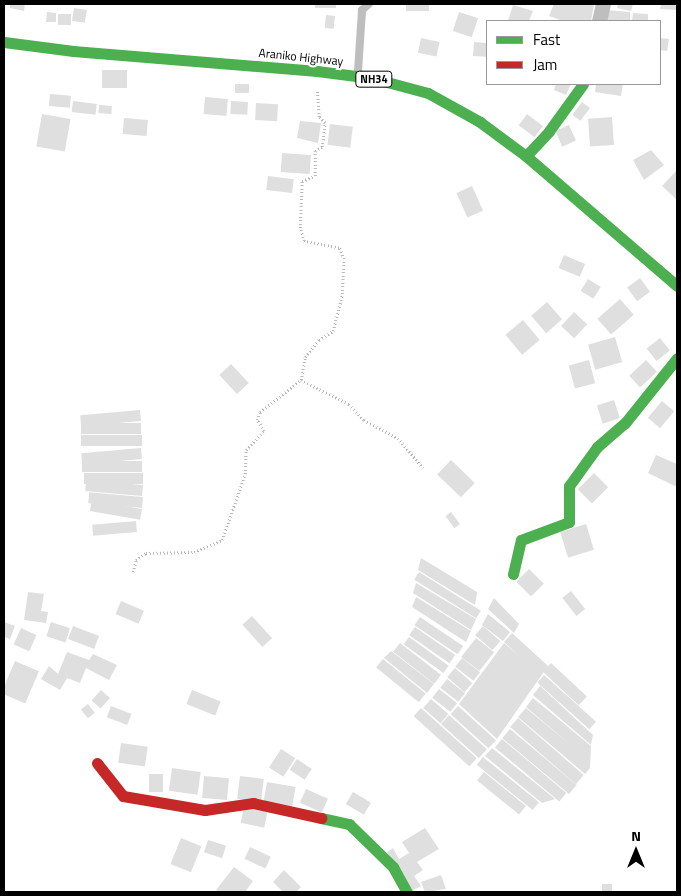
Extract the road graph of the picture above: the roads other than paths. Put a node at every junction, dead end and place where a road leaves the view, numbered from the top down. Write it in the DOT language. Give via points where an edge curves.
graph roads {
  1 [pos="369,4"];
  2 [pos="603,4"];
  3 [pos="599,20"];
  4 [pos="4,42"];
  5 [pos="357,77"];
  6 [pos="582,85"];
  7 [pos="526,156"];
  8 [pos="677,286"];
  9 [pos="677,358"];
  10 [pos="513,574"];
  11 [pos="96,762"];
  12 [pos="407,892"];
  1 -- 5 [label="lane" via="362,10"];
  2 -- 3 [label="street"];
  4 -- 5 [label="main road, Araniko Highway / NH34"];
  5 -- 7 [label="main road, Araniko Highway / NH34" via="428,93 480,122"];
  6 -- 7 [label="main road"];
  7 -- 8 [label="main road, Araniko Highway / NH34"];
  9 -- 10 [label="main road" via="625,423 597,447 569,486 569,522 521,540"];
  11 -- 12 [label="main road" via="123,796 205,810 253,804 349,824 392,867"];
}
